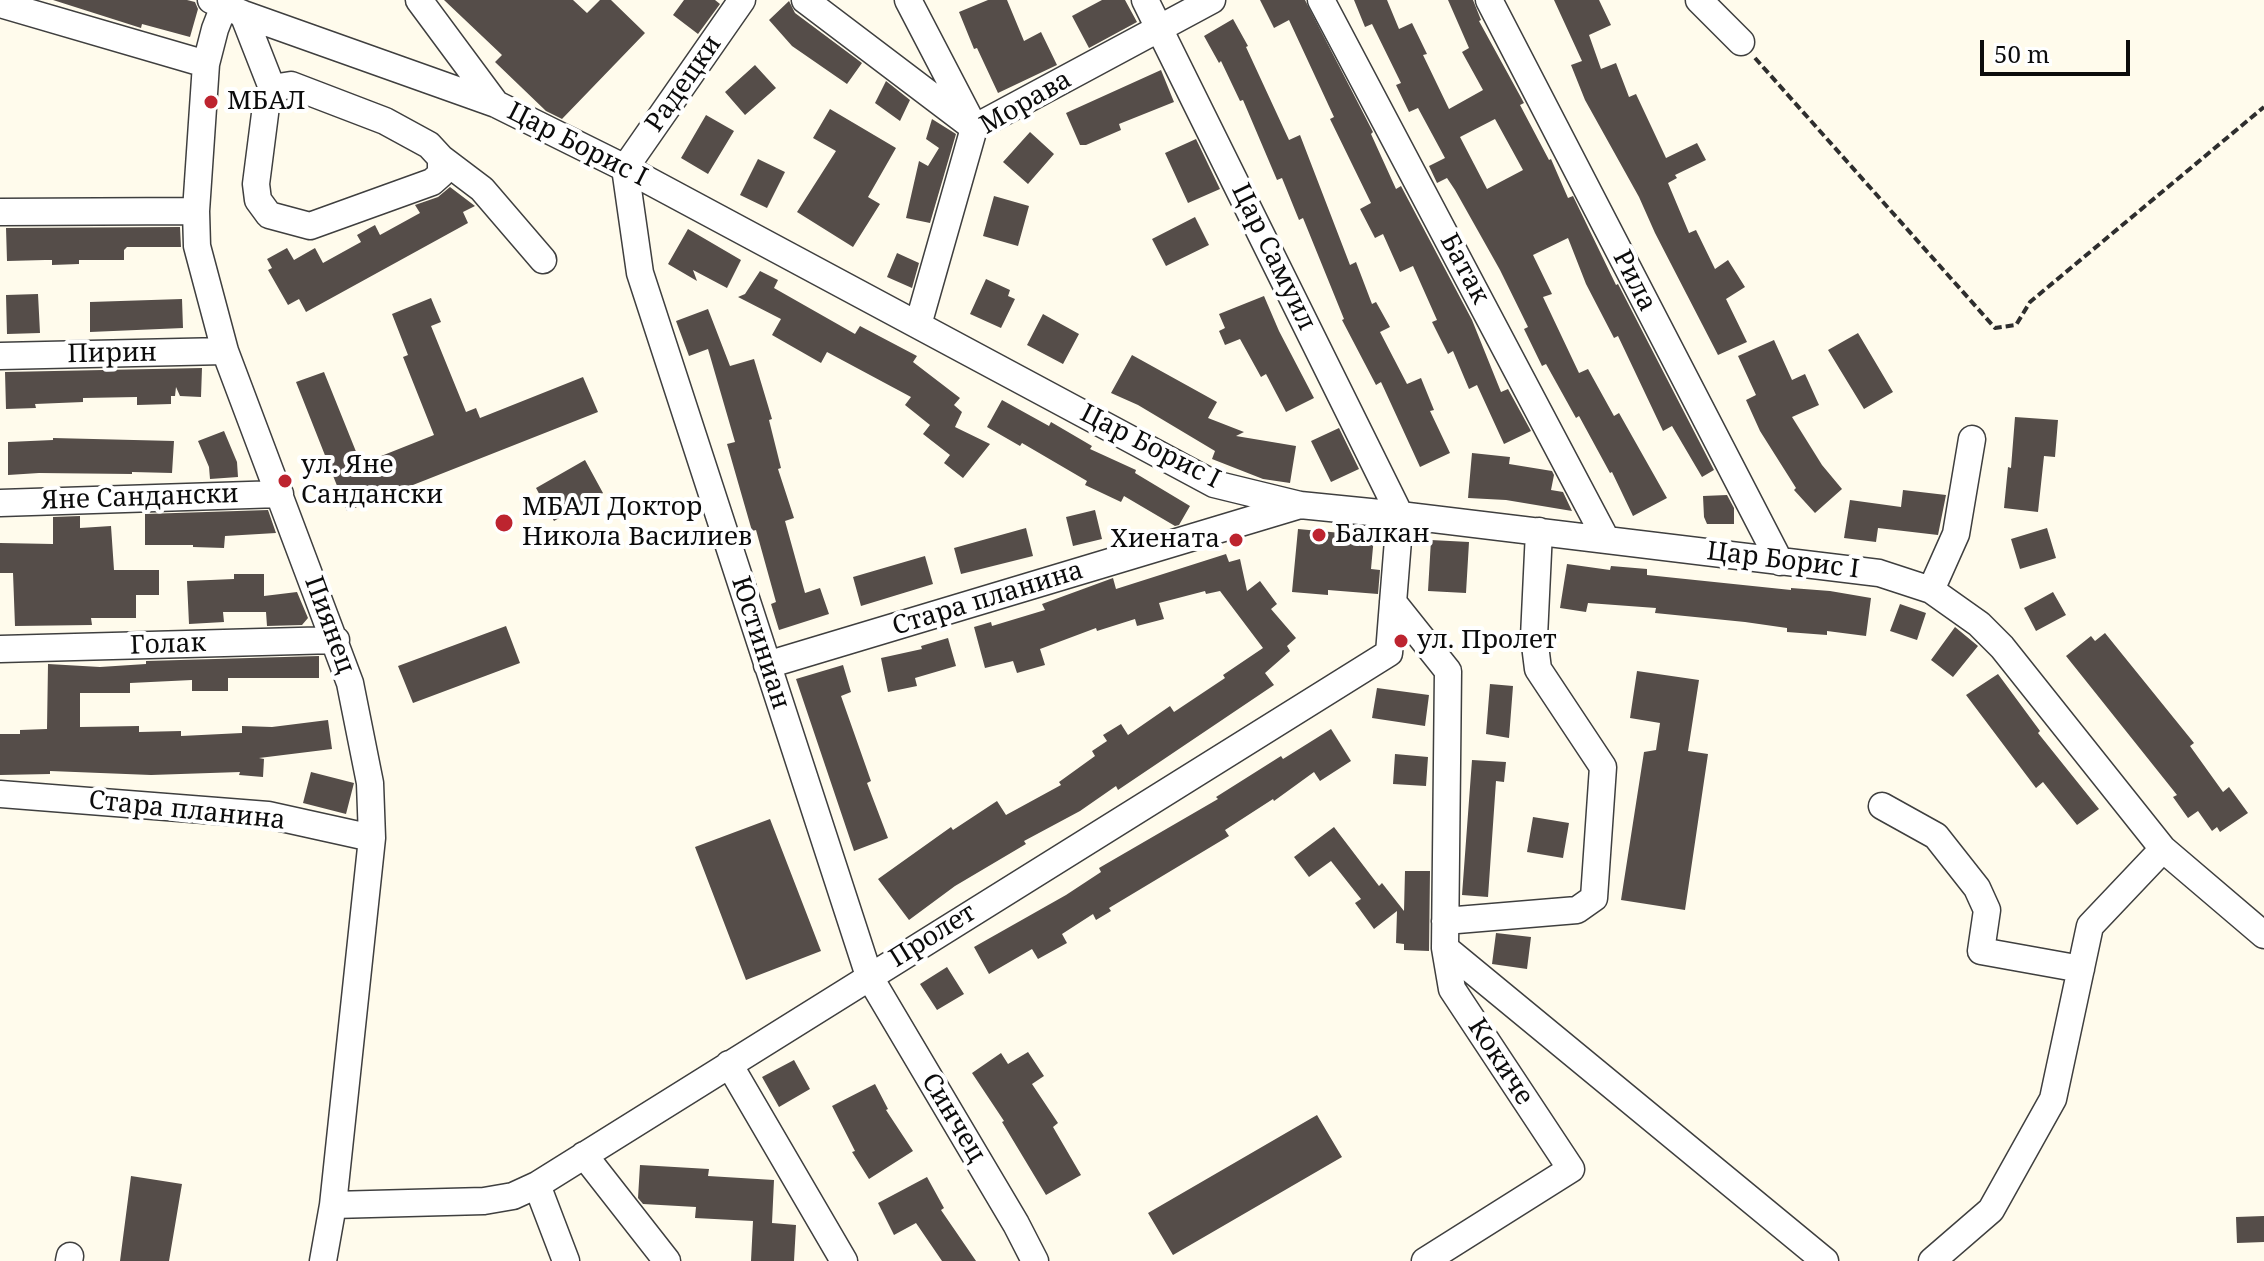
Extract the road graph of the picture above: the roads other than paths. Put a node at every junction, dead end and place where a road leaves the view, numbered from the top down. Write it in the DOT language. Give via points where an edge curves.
graph roads {
  1 [pos="419,0"];
  2 [pos="742,0"];
  3 [pos="805,0"];
  4 [pos="908,0"];
  5 [pos="1145,0"];
  6 [pos="1212,0"];
  7 [pos="1321,0"];
  8 [pos="1489,0"];
  9 [pos="1699,0"];
  10 [pos="0,4"];
  11 [pos="235,5"];
  12 [pos="1159,29"];
  13 [pos="1741,42"];
  14 [pos="206,64"];
  15 [pos="272,88"];
  16 [pos="496,104"];
  17 [pos="974,128"];
  18 [pos="441,158"];
  19 [pos="625,168"];
  20 [pos="196,211"];
  21 [pos="0,212"];
  22 [pos="543,260"];
  23 [pos="918,325"];
  24 [pos="225,351"];
  25 [pos="0,356"];
  26 [pos="1972,439"];
  27 [pos="280,494"];
  28 [pos="0,503"];
  29 [pos="1300,505"];
  30 [pos="1400,515"];
  31 [pos="1539,531"];
  32 [pos="1606,539"];
  33 [pos="1780,562"];
  34 [pos="1931,590"];
  35 [pos="1393,602"];
  36 [pos="336,640"];
  37 [pos="0,649"];
  38 [pos="767,665"];
  39 [pos="0,794"];
  40 [pos="1882,806"];
  41 [pos="372,838"];
  42 [pos="2163,849"];
  43 [pos="1445,921"];
  44 [pos="2264,935"];
  45 [pos="1445,948"];
  46 [pos="2081,969"];
  47 [pos="869,976"];
  48 [pos="729,1064"];
  49 [pos="584,1155"];
  50 [pos="537,1185"];
  51 [pos="333,1205"];
  52 [pos="323,1261"];
  53 [pos="566,1261"];
  54 [pos="667,1261"];
  55 [pos="844,1261"];
  56 [pos="1035,1261"];
  57 [pos="1425,1261"];
  58 [pos="1825,1261"];
  59 [pos="1932,1261"];
  1 -- 16 [label="street"];
  2 -- 19 [label="street, Радецки"];
  3 -- 17 [label="street"];
  4 -- 17 [label="street"];
  5 -- 12 [label="street, Цар Самуил"];
  6 -- 12 [label="street, Морава"];
  7 -- 32 [label="street, Батак"];
  8 -- 33 [label="street, Рила"];
  9 -- 13 [label="street"];
  10 -- 14 [label="street"];
  11 -- 14 [label="street, Пиянец" via="215,29"];
  11 -- 15 [label="street"];
  11 -- 16 [label="street, Цар Борис I"];
  12 -- 17 [label="street, Морава"];
  12 -- 30 [label="street, Цар Самуил"];
  14 -- 20 [label="street, Пиянец"];
  15 -- 18 [label="street" via="291,85 385,121 429,145"];
  15 -- 18 [label="street" via="256,184 258,200 269,215 310,226 432,182 441,174"];
  16 -- 19 [label="street, Цар Борис I"];
  17 -- 23 [label="street, Морава"];
  18 -- 22 [label="street" via="482,189"];
  19 -- 23 [label="street, Цар Борис I"];
  19 -- 38 [label="street, Юстиниан" via="640,273"];
  20 -- 21 [label="street"];
  20 -- 24 [label="street, Пиянец" via="197,246"];
  23 -- 29 [label="street, Цар Борис I" via="1214,484"];
  24 -- 25 [label="street, Пирин"];
  24 -- 27 [label="street, Пиянец"];
  26 -- 34 [label="street" via="1956,534"];
  27 -- 28 [label="street, Яне Сандански"];
  27 -- 36 [label="street, Пиянец"];
  29 -- 30 [label="street, Цар Борис I"];
  29 -- 38 [label="street, Стара планина"];
  30 -- 31 [label="street, Цар Борис I"];
  30 -- 35 [label="street, Пролет"];
  31 -- 32 [label="street, Цар Борис I"];
  31 -- 43 [label="street" via="1534,637 1538,669 1603,767 1594,898 1577,910"];
  32 -- 33 [label="street, Цар Борис I"];
  33 -- 34 [label="street, Цар Борис I" via="1879,573"];
  34 -- 42 [label="street, Цар Борис I" via="2002,647"];
  35 -- 43 [label="street, Кокиче" via="1448,671"];
  35 -- 47 [label="street, Пролет" via="1389,653"];
  36 -- 37 [label="street, Голак"];
  36 -- 41 [label="street, Пиянец" via="361,731"];
  38 -- 47 [label="street, Юстиниан"];
  39 -- 41 [label="street, Стара планина" via="268,815"];
  40 -- 46 [label="street" via="1936,836 1977,888 1987,910 1981,951"];
  41 -- 51 [label="street, Пиянец"];
  42 -- 44 [label="street, Цар Борис I"];
  42 -- 46 [label="street" via="2090,926"];
  43 -- 45 [label="street, Кокиче"];
  45 -- 57 [label="street, Кокиче" via="1452,989 1571,1169"];
  45 -- 58 [label="street"];
  46 -- 59 [label="street" via="2053,1099 1991,1210"];
  47 -- 48 [label="street, Пролет"];
  47 -- 56 [label="street, Синчец"];
  48 -- 49 [label="street, Пролет"];
  48 -- 55 [label="street"];
  49 -- 50 [label="street, Пролет"];
  49 -- 54 [label="street"];
  50 -- 51 [label="street, Пролет" via="484,1201"];
  50 -- 53 [label="street"];
  51 -- 52 [label="street, Пиянец"];
}
